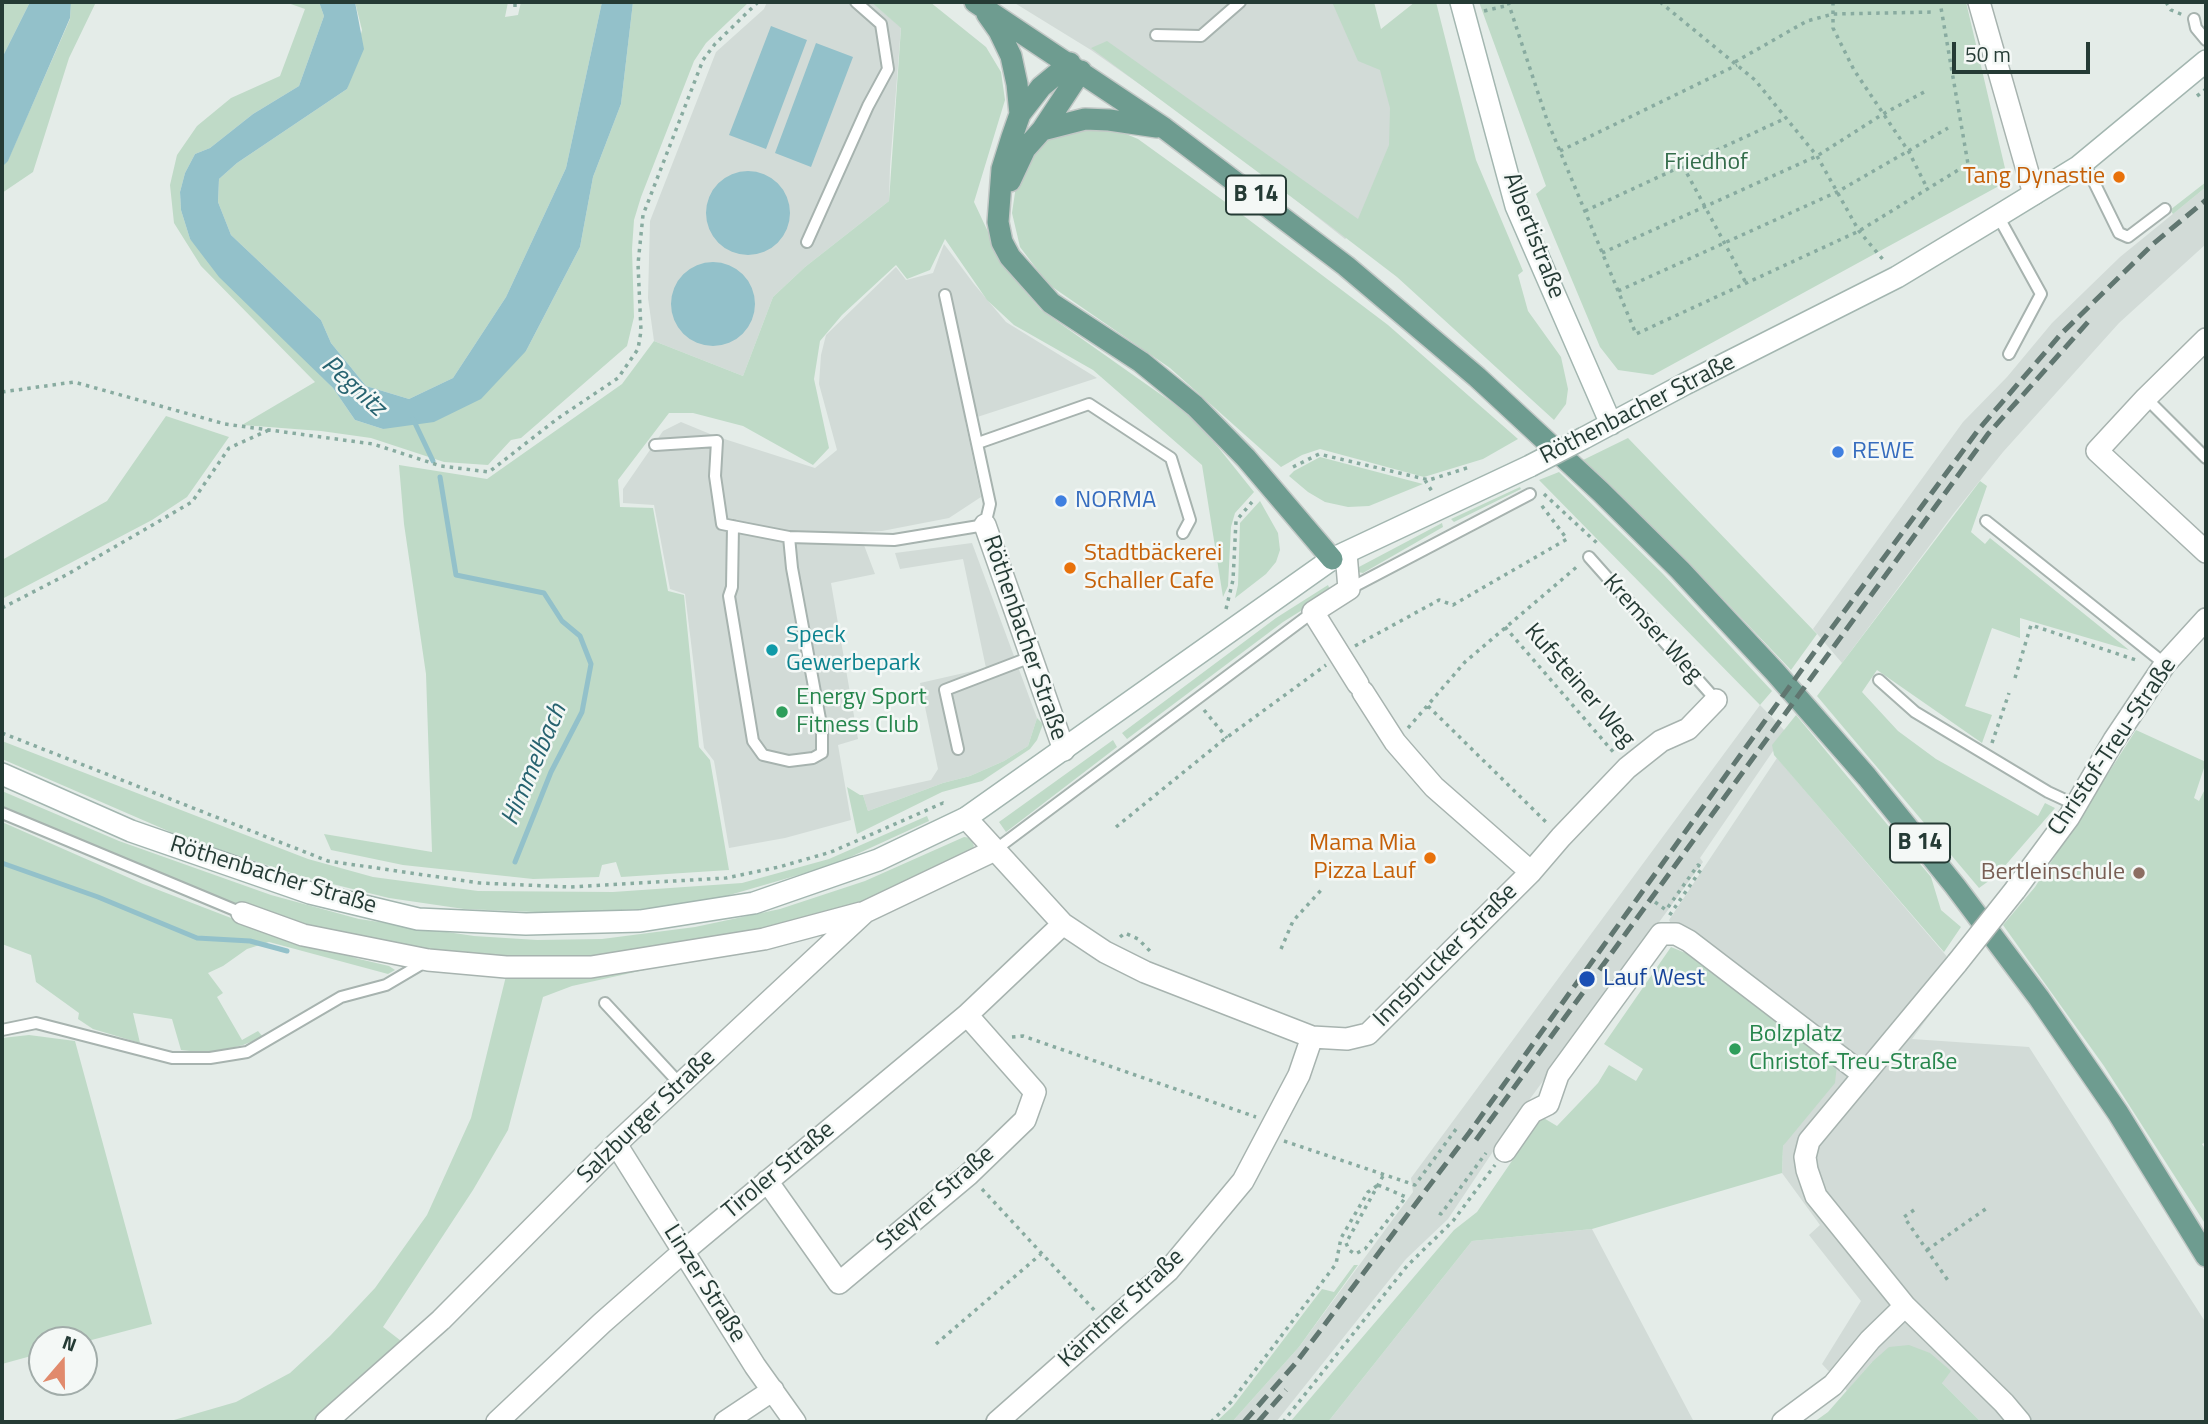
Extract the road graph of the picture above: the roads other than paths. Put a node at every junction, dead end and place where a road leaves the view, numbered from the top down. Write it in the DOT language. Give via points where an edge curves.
graph roads {
  1 [pos="856,2"];
  2 [pos="1240,2"];
  3 [pos="1979,2"];
  4 [pos="979,4"];
  5 [pos="1463,8"];
  6 [pos="2194,19"];
  7 [pos="1156,35"];
  8 [pos="2206,40"];
  9 [pos="2206,61"];
  10 [pos="1076,67"];
  11 [pos="1020,114"];
  12 [pos="1164,128"];
  13 [pos="1042,130"];
  14 [pos="2082,163"];
  15 [pos="2034,194"];
  16 [pos="1000,202"];
  17 [pos="2165,209"];
  18 [pos="1998,216"];
  19 [pos="807,242"];
  20 [pos="945,295"];
  21 [pos="2206,339"];
  22 [pos="2009,354"];
  23 [pos="2146,398"];
  24 [pos="1611,424"];
  25 [pos="978,443"];
  26 [pos="655,445"];
  27 [pos="2206,458"];
  28 [pos="1530,494"];
  29 [pos="1986,521"];
  30 [pos="985,525"];
  31 [pos="733,526"];
  32 [pos="1183,533"];
  33 [pos="789,537"];
  34 [pos="2206,552"];
  35 [pos="1339,556"];
  36 [pos="1589,557"];
  37 [pos="1349,589"];
  38 [pos="1313,612"];
  39 [pos="2206,619"];
  40 [pos="1031,657"];
  41 [pos="2165,664"];
  42 [pos="1879,680"];
  43 [pos="1716,700"];
  44 [pos="957,749"];
  45 [pos="1064,750"];
  46 [pos="2,774"];
  47 [pos="2076,805"];
  48 [pos="2,813"];
  49 [pos="966,818"];
  50 [pos="995,850"];
  51 [pos="1531,872"];
  52 [pos="865,912"];
  53 [pos="242,913"];
  54 [pos="1063,924"];
  55 [pos="428,960"];
  56 [pos="605,1003"];
  57 [pos="967,1015"];
  58 [pos="2,1030"];
  59 [pos="1312,1037"];
  60 [pos="1864,1074"];
  61 [pos="681,1084"];
  62 [pos="616,1144"];
  63 [pos="1505,1151"];
  64 [pos="767,1181"];
  65 [pos="684,1251"];
  66 [pos="2206,1256"];
  67 [pos="1905,1306"];
  68 [pos="773,1390"];
  69 [pos="326,1422"];
  70 [pos="498,1422"];
  71 [pos="725,1422"];
  72 [pos="794,1422"];
  73 [pos="997,1422"];
  74 [pos="1783,1422"];
  75 [pos="2020,1422"];
  1 -- 19 [label="lane" via="881,24 888,69"];
  2 -- 7 [label="lane" via="1201,36"];
  3 -- 15 [label="street"];
  4 -- 10 [label="main road, B 14"];
  4 -- 11 [label="main road" via="1011,56"];
  5 -- 24 [label="street, Albertistraße" via="1516,206"];
  6 -- 8 [label="lane"];
  9 -- 14 [label="street, Röthenbacher Straße"];
  10 -- 11 [label="main road" via="1041,87"];
  10 -- 12 [label="main road, B 14"];
  10 -- 13 [label="main road"];
  11 -- 16 [label="main road" via="1002,169"];
  12 -- 13 [label="main road" via="1085,119"];
  12 -- 66 [label="main road, B 14" via="1346,266 1477,377 1680,570 1775,672 1867,777 2039,998 2118,1113"];
  13 -- 16 [label="main road" via="1025,149"];
  14 -- 15 [label="street, Röthenbacher Straße"];
  14 -- 17 [label="lane" via="2119,233 2128,237"];
  15 -- 18 [label="street, Röthenbacher Straße"];
  16 -- 35 [label="main road" via="1002,242 1028,279 1051,303 1140,362 1195,406"];
  18 -- 22 [label="lane" via="2041,294"];
  18 -- 24 [label="street, Röthenbacher Straße" via="1897,277"];
  20 -- 25 [label="lane"];
  21 -- 23 [label="street"];
  23 -- 27 [label="lane"];
  23 -- 34 [label="street" via="2097,451"];
  24 -- 35 [label="street, Röthenbacher Straße, bridge"];
  25 -- 30 [label="lane" via="990,504"];
  25 -- 32 [label="lane" via="1089,404 1171,458 1190,520"];
  26 -- 31 [label="lane" via="717,441 715,476 722,524"];
  28 -- 37 [label="lane"];
  29 -- 41 [label="lane"];
  30 -- 33 [label="lane" via="894,540"];
  30 -- 40 [label="street, Röthenbacher Straße"];
  31 -- 33 [label="lane"];
  31 -- 33 [label="lane" via="729,596 753,741 763,755 789,761 822,753 822,730"];
  35 -- 37 [label="street"];
  35 -- 45 [label="street, Röthenbacher Straße"];
  36 -- 43 [label="lane, Kremser Weg"];
  37 -- 38 [label="street"];
  38 -- 50 [label="lane"];
  38 -- 51 [label="street" via="1395,742 1434,787"];
  39 -- 41 [label="street, Christof-Treu-Straße"];
  40 -- 44 [label="lane" via="945,690"];
  40 -- 45 [label="street, Röthenbacher Straße"];
  41 -- 47 [label="street, Christof-Treu-Straße"];
  42 -- 47 [label="lane" via="1915,712"];
  43 -- 51 [label="street, Innsbrucker Straße" via="1688,729 1661,741 1627,768"];
  45 -- 49 [label="street, Röthenbacher Straße"];
  46 -- 49 [label="street, Röthenbacher Straße" via="131,831 310,893 418,919 526,924 640,921 754,903 878,860"];
  47 -- 60 [label="street, Christof-Treu-Straße, bridge" via="2015,890"];
  48 -- 53 [label="lane"];
  49 -- 50 [label="street, Innsbrucker Straße"];
  50 -- 52 [label="street, Salzburger Straße"];
  50 -- 54 [label="street, Innsbrucker Straße"];
  51 -- 59 [label="street, Innsbrucker Straße" via="1368,1034 1347,1039"];
  52 -- 55 [label="street, Röthenbacher Straße" via="764,939 591,967 506,967"];
  52 -- 61 [label="street, Salzburger Straße"];
  53 -- 55 [label="street, Röthenbacher Straße" via="303,935"];
  54 -- 57 [label="street, Tiroler Straße"];
  54 -- 59 [label="street, Innsbrucker Straße" via="1145,972"];
  55 -- 58 [label="lane" via="386,985 341,997 247,1052 172,1058 36,1023"];
  56 -- 61 [label="lane"];
  57 -- 64 [label="street, Tiroler Straße"];
  57 -- 64 [label="street, Steyrer Straße" via="1035,1091 1025,1120 838,1283"];
  59 -- 73 [label="street, Kärntner Straße" via="1299,1075 1243,1181 1168,1271"];
  60 -- 63 [label="street" via="1689,941 1676,934 1661,934 1558,1075 1548,1104 1532,1112"];
  60 -- 67 [label="street, Christof-Treu-Straße" via="1809,1141 1807,1170 1816,1196"];
  61 -- 62 [label="street, Salzburger Straße"];
  62 -- 65 [label="street, Linzer Straße"];
  62 -- 69 [label="street, Salzburger Straße" via="441,1320"];
  64 -- 65 [label="street, Tiroler Straße"];
  65 -- 68 [label="street, Linzer Straße"];
  65 -- 70 [label="street, Tiroler Straße"];
  67 -- 74 [label="street" via="1833,1385"];
  67 -- 75 [label="street, Christof-Treu-Straße"];
  68 -- 71 [label="street"];
  68 -- 72 [label="street, Linzer Straße"];
}
